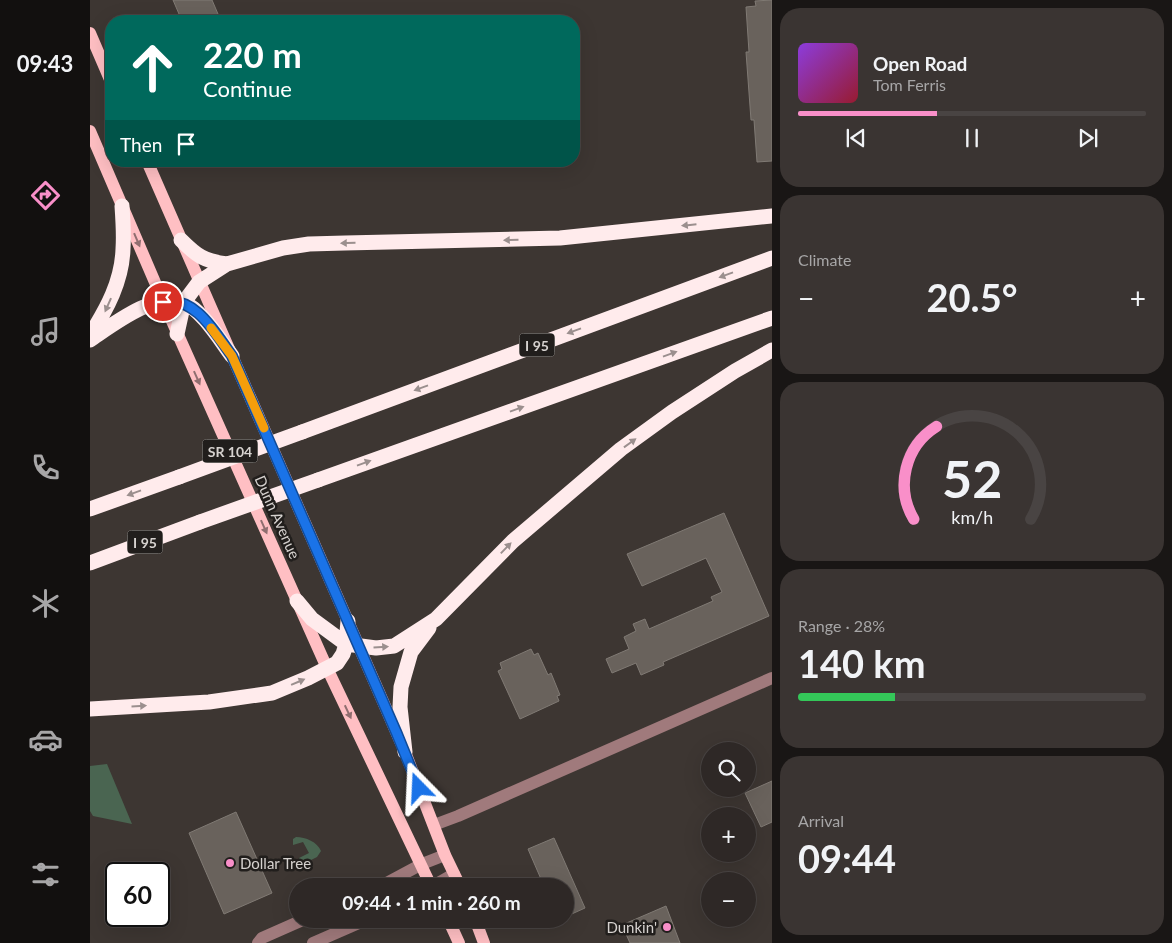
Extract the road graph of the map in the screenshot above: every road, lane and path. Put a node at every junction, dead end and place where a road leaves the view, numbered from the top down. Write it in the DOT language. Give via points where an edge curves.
graph roads {
  1 [pos="90,33"];
  2 [pos="105,68"];
  3 [pos="90,131"];
  4 [pos="105,166"];
  5 [pos="105,167"];
  6 [pos="150,167"];
  7 [pos="122,206"];
  8 [pos="772,216"];
  9 [pos="181,240"];
  10 [pos="772,258"];
  11 [pos="227,264"];
  12 [pos="200,282"];
  13 [pos="163,302"];
  14 [pos="184,302"];
  15 [pos="772,318"];
  16 [pos="178,334"];
  17 [pos="90,335"];
  18 [pos="90,340"];
  19 [pos="772,350"];
  20 [pos="232,356"];
  21 [pos="90,509"];
  22 [pos="90,562"];
  23 [pos="297,601"];
  24 [pos="436,619"];
  25 [pos="348,620"];
  26 [pos="353,645"];
  27 [pos="327,668"];
  28 [pos="772,678"];
  29 [pos="90,709"];
  30 [pos="405,752"];
  31 [pos="434,825"];
  32 [pos="445,855"];
  33 [pos="422,864"];
  34 [pos="454,874"];
  35 [pos="396,878"];
  36 [pos="428,878"];
  37 [pos="447,878"];
  38 [pos="456,878"];
  39 [pos="289,926"];
  40 [pos="347,928"];
  41 [pos="452,928"];
  42 [pos="478,928"];
  43 [pos="258,943"];
  44 [pos="313,943"];
  45 [pos="459,943"];
  46 [pos="484,943"];
  1 -- 2 [label="main road"];
  3 -- 4 [label="main road, Dunn Avenue / SR 104"];
  5 -- 7 [label="main road, Dunn Avenue / SR 104"];
  6 -- 9 [label="main road, Dunn Avenue / SR 104"];
  7 -- 13 [label="main road, Dunn Avenue / SR 104, one-way"];
  7 -- 17 [label="highway, one-way" via="123,251 118,281"];
  8 -- 11 [label="highway, one-way" via="560,238 309,244 282,248"];
  9 -- 11 [label="highway" via="208,261"];
  9 -- 12 [label="main road, Dunn Avenue / SR 104"];
  10 -- 21 [label="highway, I 95, one-way, bridge"];
  11 -- 12 [label="highway"];
  12 -- 14 [label="highway"];
  12 -- 20 [label="main road, Dunn Avenue / SR 104"];
  13 -- 14 [label="highway"];
  13 -- 16 [label="main road, Dunn Avenue / SR 104"];
  13 -- 18 [label="highway" via="146,305"];
  14 -- 16 [label="highway"];
  14 -- 20 [label="highway" via="204,318"];
  22 -- 15 [label="highway, I 95, one-way, bridge"];
  16 -- 23 [label="main road, Dunn Avenue / SR 104, one-way"];
  24 -- 19 [label="highway, one-way" via="513,541 621,450 735,370"];
  20 -- 25 [label="main road, Dunn Avenue / SR 104"];
  23 -- 26 [label="highway" via="312,619"];
  23 -- 27 [label="main road, Dunn Avenue / SR 104"];
  26 -- 24 [label="highway, one-way" via="394,646"];
  24 -- 30 [label="highway" via="411,652 401,687"];
  25 -- 26 [label="highway"];
  26 -- 27 [label="highway"];
  26 -- 30 [label="main road"];
  29 -- 27 [label="highway, one-way" via="209,702 272,693"];
  27 -- 33 [label="main road, Dunn Avenue / SR 104, one-way"];
  28 -- 31 [label="street"];
  30 -- 31 [label="main road"];
  31 -- 32 [label="main road"];
  32 -- 33 [label="street"];
  32 -- 34 [label="main road"];
  33 -- 35 [label="street"];
  33 -- 36 [label="main road, Dunn Avenue / SR 104"];
  34 -- 37 [label="street"];
  34 -- 38 [label="main road"];
  39 -- 43 [label="street"];
  40 -- 44 [label="street"];
  41 -- 45 [label="main road"];
  42 -- 46 [label="main road"];
}
